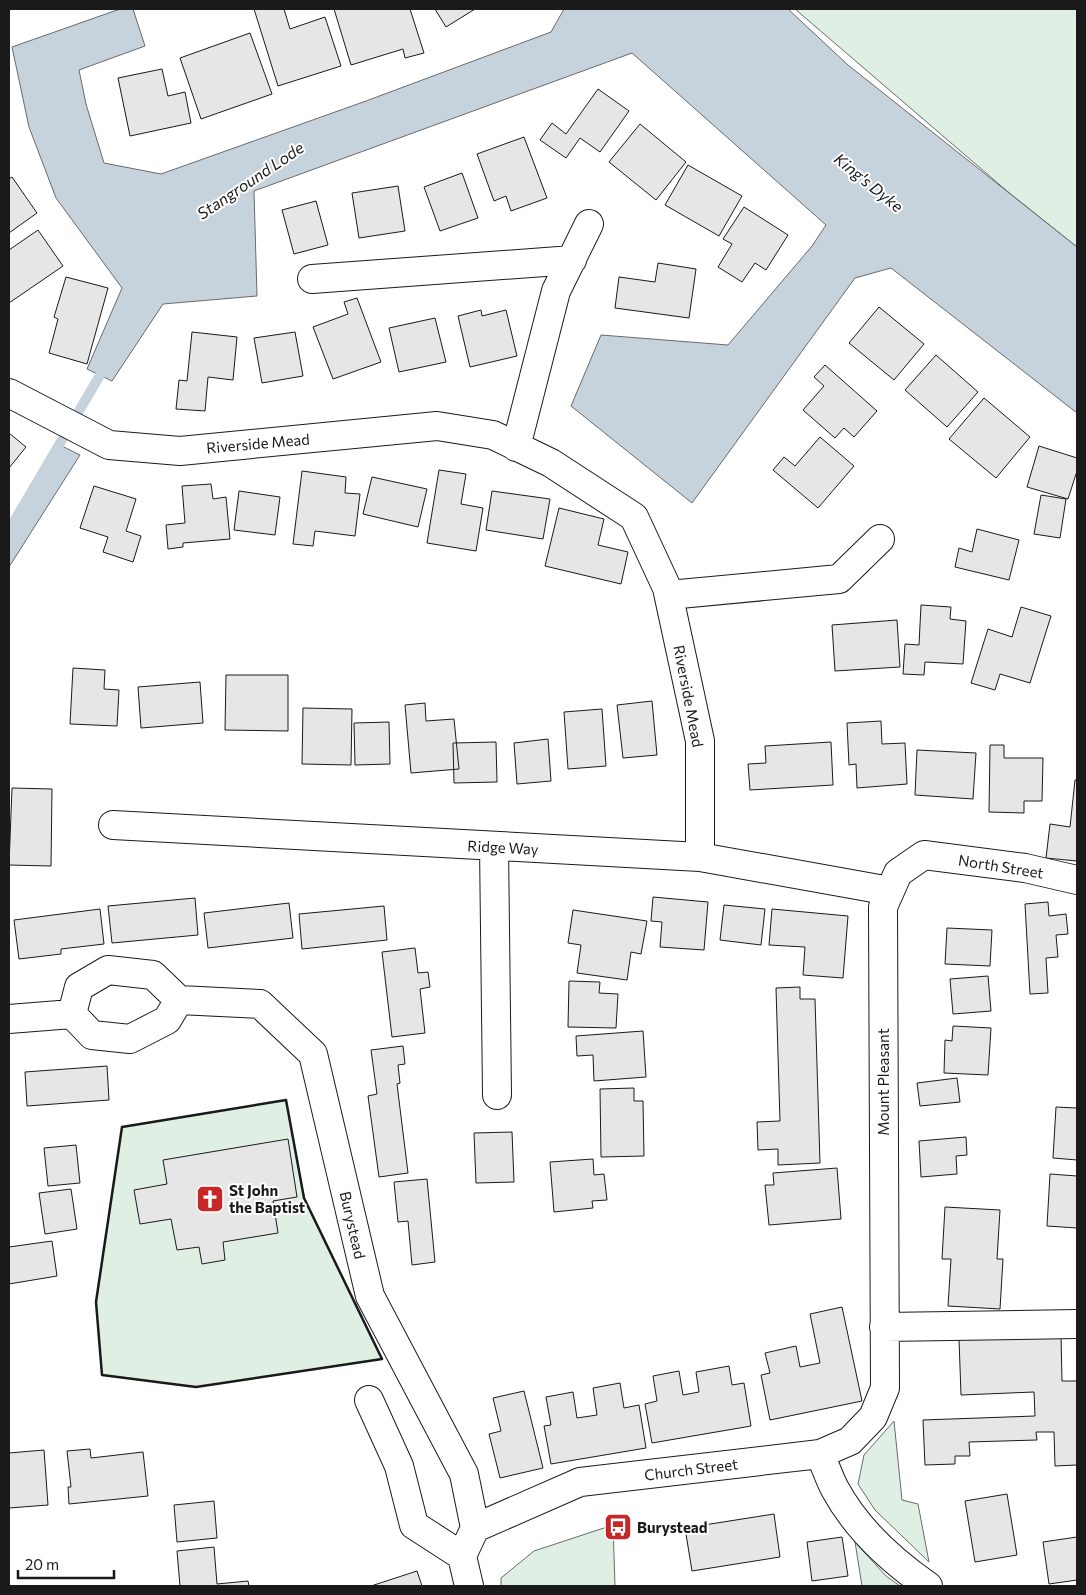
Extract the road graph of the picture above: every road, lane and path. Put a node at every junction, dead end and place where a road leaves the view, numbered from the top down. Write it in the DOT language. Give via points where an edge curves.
graph roads {
  1 [pos="589,224"];
  2 [pos="572,260"];
  3 [pos="312,279"];
  4 [pos="9,393"];
  5 [pos="516,447"];
  6 [pos="880,539"];
  7 [pos="669,595"];
  8 [pos="114,825"];
  9 [pos="494,846"];
  10 [pos="924,855"];
  11 [pos="700,858"];
  12 [pos="1077,880"];
  13 [pos="890,892"];
  14 [pos="179,1000"];
  15 [pos="72,1014"];
  16 [pos="9,1019"];
  17 [pos="497,1095"];
  18 [pos="1077,1324"];
  19 [pos="884,1327"];
  20 [pos="369,1400"];
  21 [pos="820,1454"];
  22 [pos="475,1528"];
  23 [pos="462,1556"];
  24 [pos="469,1586"];
  25 [pos="928,1586"];
  1 -- 2 [label="street"];
  2 -- 3 [label="street"];
  2 -- 5 [label="street" via="556,292"];
  4 -- 5 [label="street, Riverside Mead" via="109,445 180,451 437,426 493,435"];
  5 -- 7 [label="street, Riverside Mead" via="551,463 634,516"];
  6 -- 7 [label="street" via="840,579"];
  7 -- 11 [label="street, Riverside Mead" via="700,741"];
  8 -- 9 [label="street, Ridge Way"];
  9 -- 11 [label="street, Ridge Way"];
  9 -- 17 [label="street"];
  10 -- 12 [label="street, North Street" via="1025,868"];
  10 -- 13 [label="street, Mount Pleasant" via="898,873"];
  11 -- 13 [label="street, Ridge Way"];
  13 -- 19 [label="street, Mount Pleasant" via="883,908"];
  14 -- 15 [label="street" via="167,1020 130,1039 92,1035"];
  14 -- 15 [label="street" via="153,975 108,970 79,987"];
  14 -- 22 [label="street, Burystead" via="260,1004 314,1054 370,1296 464,1474"];
  15 -- 16 [label="street"];
  18 -- 19 [label="street"];
  19 -- 21 [label="street, Church Street" via="885,1388 873,1417 850,1441"];
  20 -- 23 [label="street" via="399,1466 414,1525"];
  21 -- 22 [label="street, Church Street" via="580,1482"];
  21 -- 25 [label="street" via="834,1489 851,1514 898,1564"];
  22 -- 23 [label="street"];
  23 -- 24 [label="street"];
}
